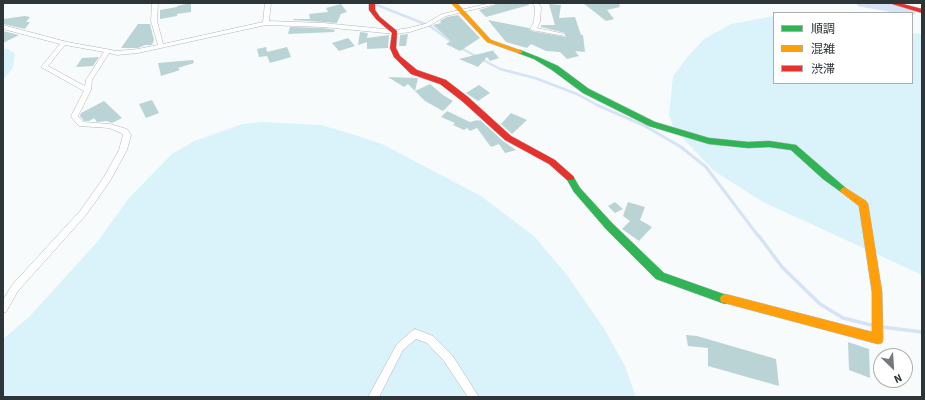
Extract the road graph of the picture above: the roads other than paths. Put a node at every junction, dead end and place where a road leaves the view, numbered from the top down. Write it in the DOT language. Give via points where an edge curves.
graph roads {
  1 [pos="155,3"];
  2 [pos="268,3"];
  3 [pos="372,3"];
  4 [pos="454,3"];
  5 [pos="498,3"];
  6 [pos="536,3"];
  7 [pos="892,3"];
  8 [pos="461,11"];
  9 [pos="922,11"];
  10 [pos="266,23"];
  11 [pos="3,27"];
  12 [pos="395,32"];
  13 [pos="563,35"];
  14 [pos="64,43"];
  15 [pos="161,46"];
  16 [pos="108,51"];
  17 [pos="88,90"];
  18 [pos="3,309"];
  19 [pos="373,397"];
  20 [pos="474,397"];
  1 -- 15 [label="street" via="154,21"];
  2 -- 10 [label="street"];
  3 -- 12 [label="street" via="372,10 378,18"];
  4 -- 8 [label="street"];
  5 -- 8 [label="street"];
  6 -- 13 [label="street" via="537,22 533,29"];
  7 -- 9 [label="street"];
  8 -- 12 [label="street" via="444,15 421,28"];
  8 -- 12 [label="street" via="489,41 536,58 602,100 652,124 709,141 793,147 826,177 863,204 877,292 878,339 723,298 660,276 609,226 577,190 568,175 552,162 508,138 443,82 414,72 397,57 394,48"];
  10 -- 12 [label="street"];
  10 -- 15 [label="street"];
  11 -- 14 [label="street"];
  14 -- 16 [label="street"];
  14 -- 17 [label="street" via="44,67"];
  15 -- 16 [label="street" via="117,53"];
  16 -- 17 [label="street" via="89,80"];
  17 -- 18 [label="street" via="74,116 81,124 110,126 124,131 127,135 123,150 107,179 83,213 15,288"];
  19 -- 20 [label="street" via="400,347 415,334 430,339 448,358"];
}
